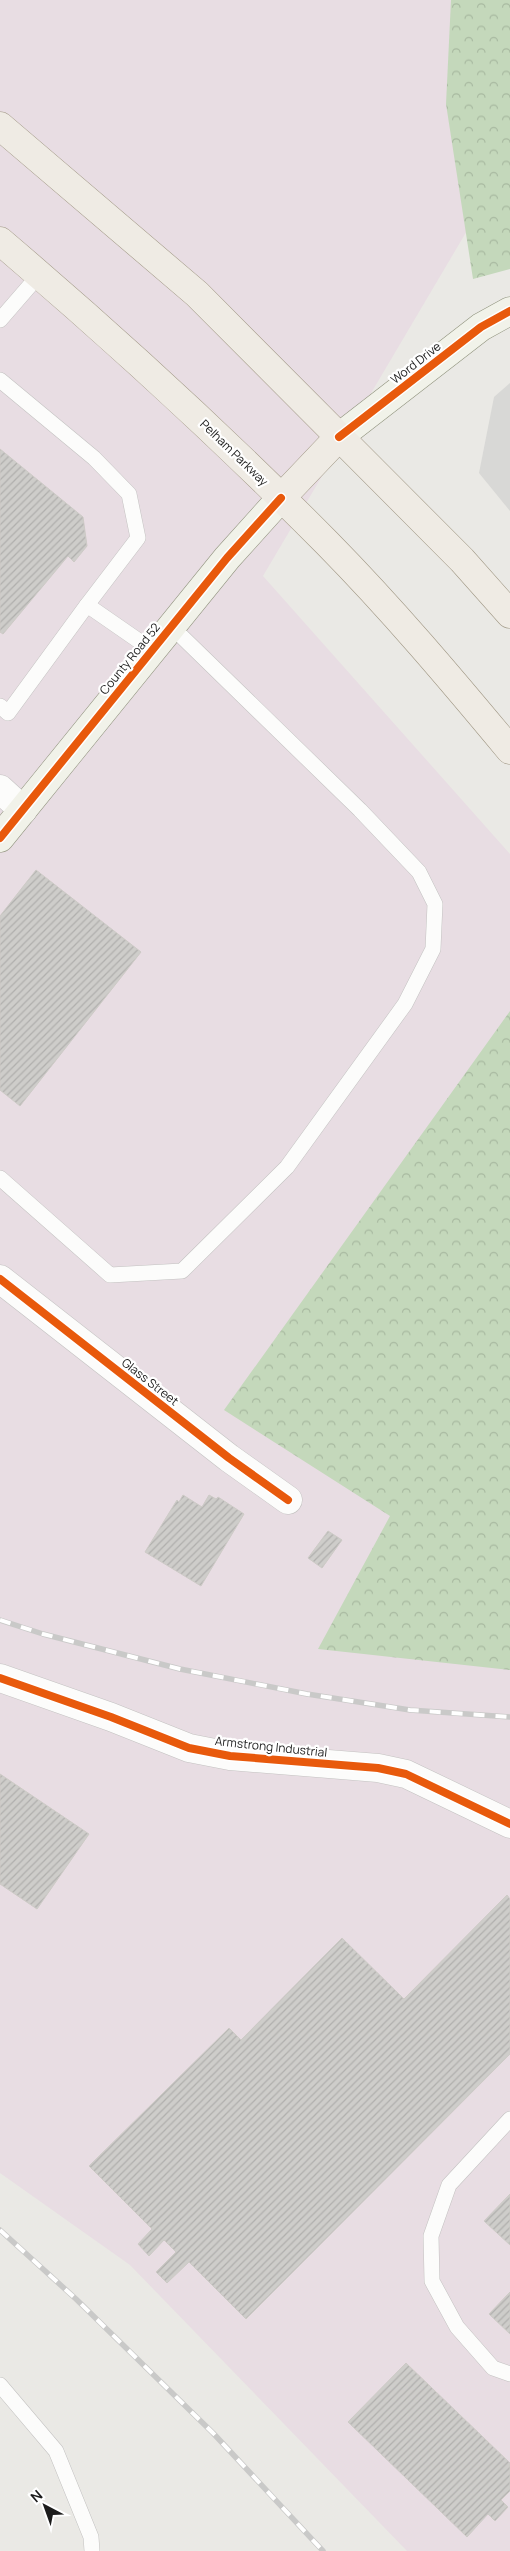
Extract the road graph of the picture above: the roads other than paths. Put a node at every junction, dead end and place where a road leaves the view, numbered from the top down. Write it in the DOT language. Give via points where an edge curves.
graph roads {
  1 [pos="0,126"];
  2 [pos="0,241"];
  3 [pos="39,275"];
  4 [pos="510,312"];
  5 [pos="0,320"];
  6 [pos="0,380"];
  7 [pos="339,437"];
  8 [pos="281,498"];
  9 [pos="87,605"];
  10 [pos="510,614"];
  11 [pos="171,626"];
  12 [pos="152,650"];
  13 [pos="3,714"];
  14 [pos="510,750"];
  15 [pos="0,789"];
  16 [pos="23,810"];
  17 [pos="0,838"];
  18 [pos="0,1178"];
  19 [pos="0,1279"];
  20 [pos="288,1500"];
  21 [pos="0,1678"];
  22 [pos="510,1824"];
  23 [pos="510,2119"];
  24 [pos="510,2374"];
  25 [pos="0,2385"];
  26 [pos="92,2551"];
  1 -- 7 [label="main road" via="197,294"];
  2 -- 3 [label="main road, Pelham Parkway"];
  3 -- 5 [label="lane"];
  3 -- 8 [label="main road, Pelham Parkway" via="163,385"];
  4 -- 7 [label="street, Word Drive" via="481,328"];
  6 -- 9 [label="lane" via="94,458 129,494 138,538"];
  7 -- 8 [label="main road"];
  7 -- 10 [label="main road" via="462,560"];
  8 -- 11 [label="street, County Road 52"];
  8 -- 14 [label="main road, Pelham Parkway" via="328,544 438,664"];
  9 -- 12 [label="lane"];
  9 -- 13 [label="lane"];
  11 -- 12 [label="street, County Road 52"];
  11 -- 18 [label="lane" via="420,872 435,904 433,949 405,1004 287,1167 182,1271 110,1275"];
  12 -- 16 [label="street, County Road 52"];
  15 -- 16 [label="street"];
  16 -- 17 [label="street, County Road 52"];
  19 -- 20 [label="street, Glass Street"];
  21 -- 22 [label="street, Armstrong Industrial" via="188,1748 230,1756 378,1768 406,1774"];
  23 -- 24 [label="lane" via="449,2185 430,2236 432,2281 458,2327 493,2368"];
  25 -- 26 [label="lane" via="56,2451 91,2537"];
}
